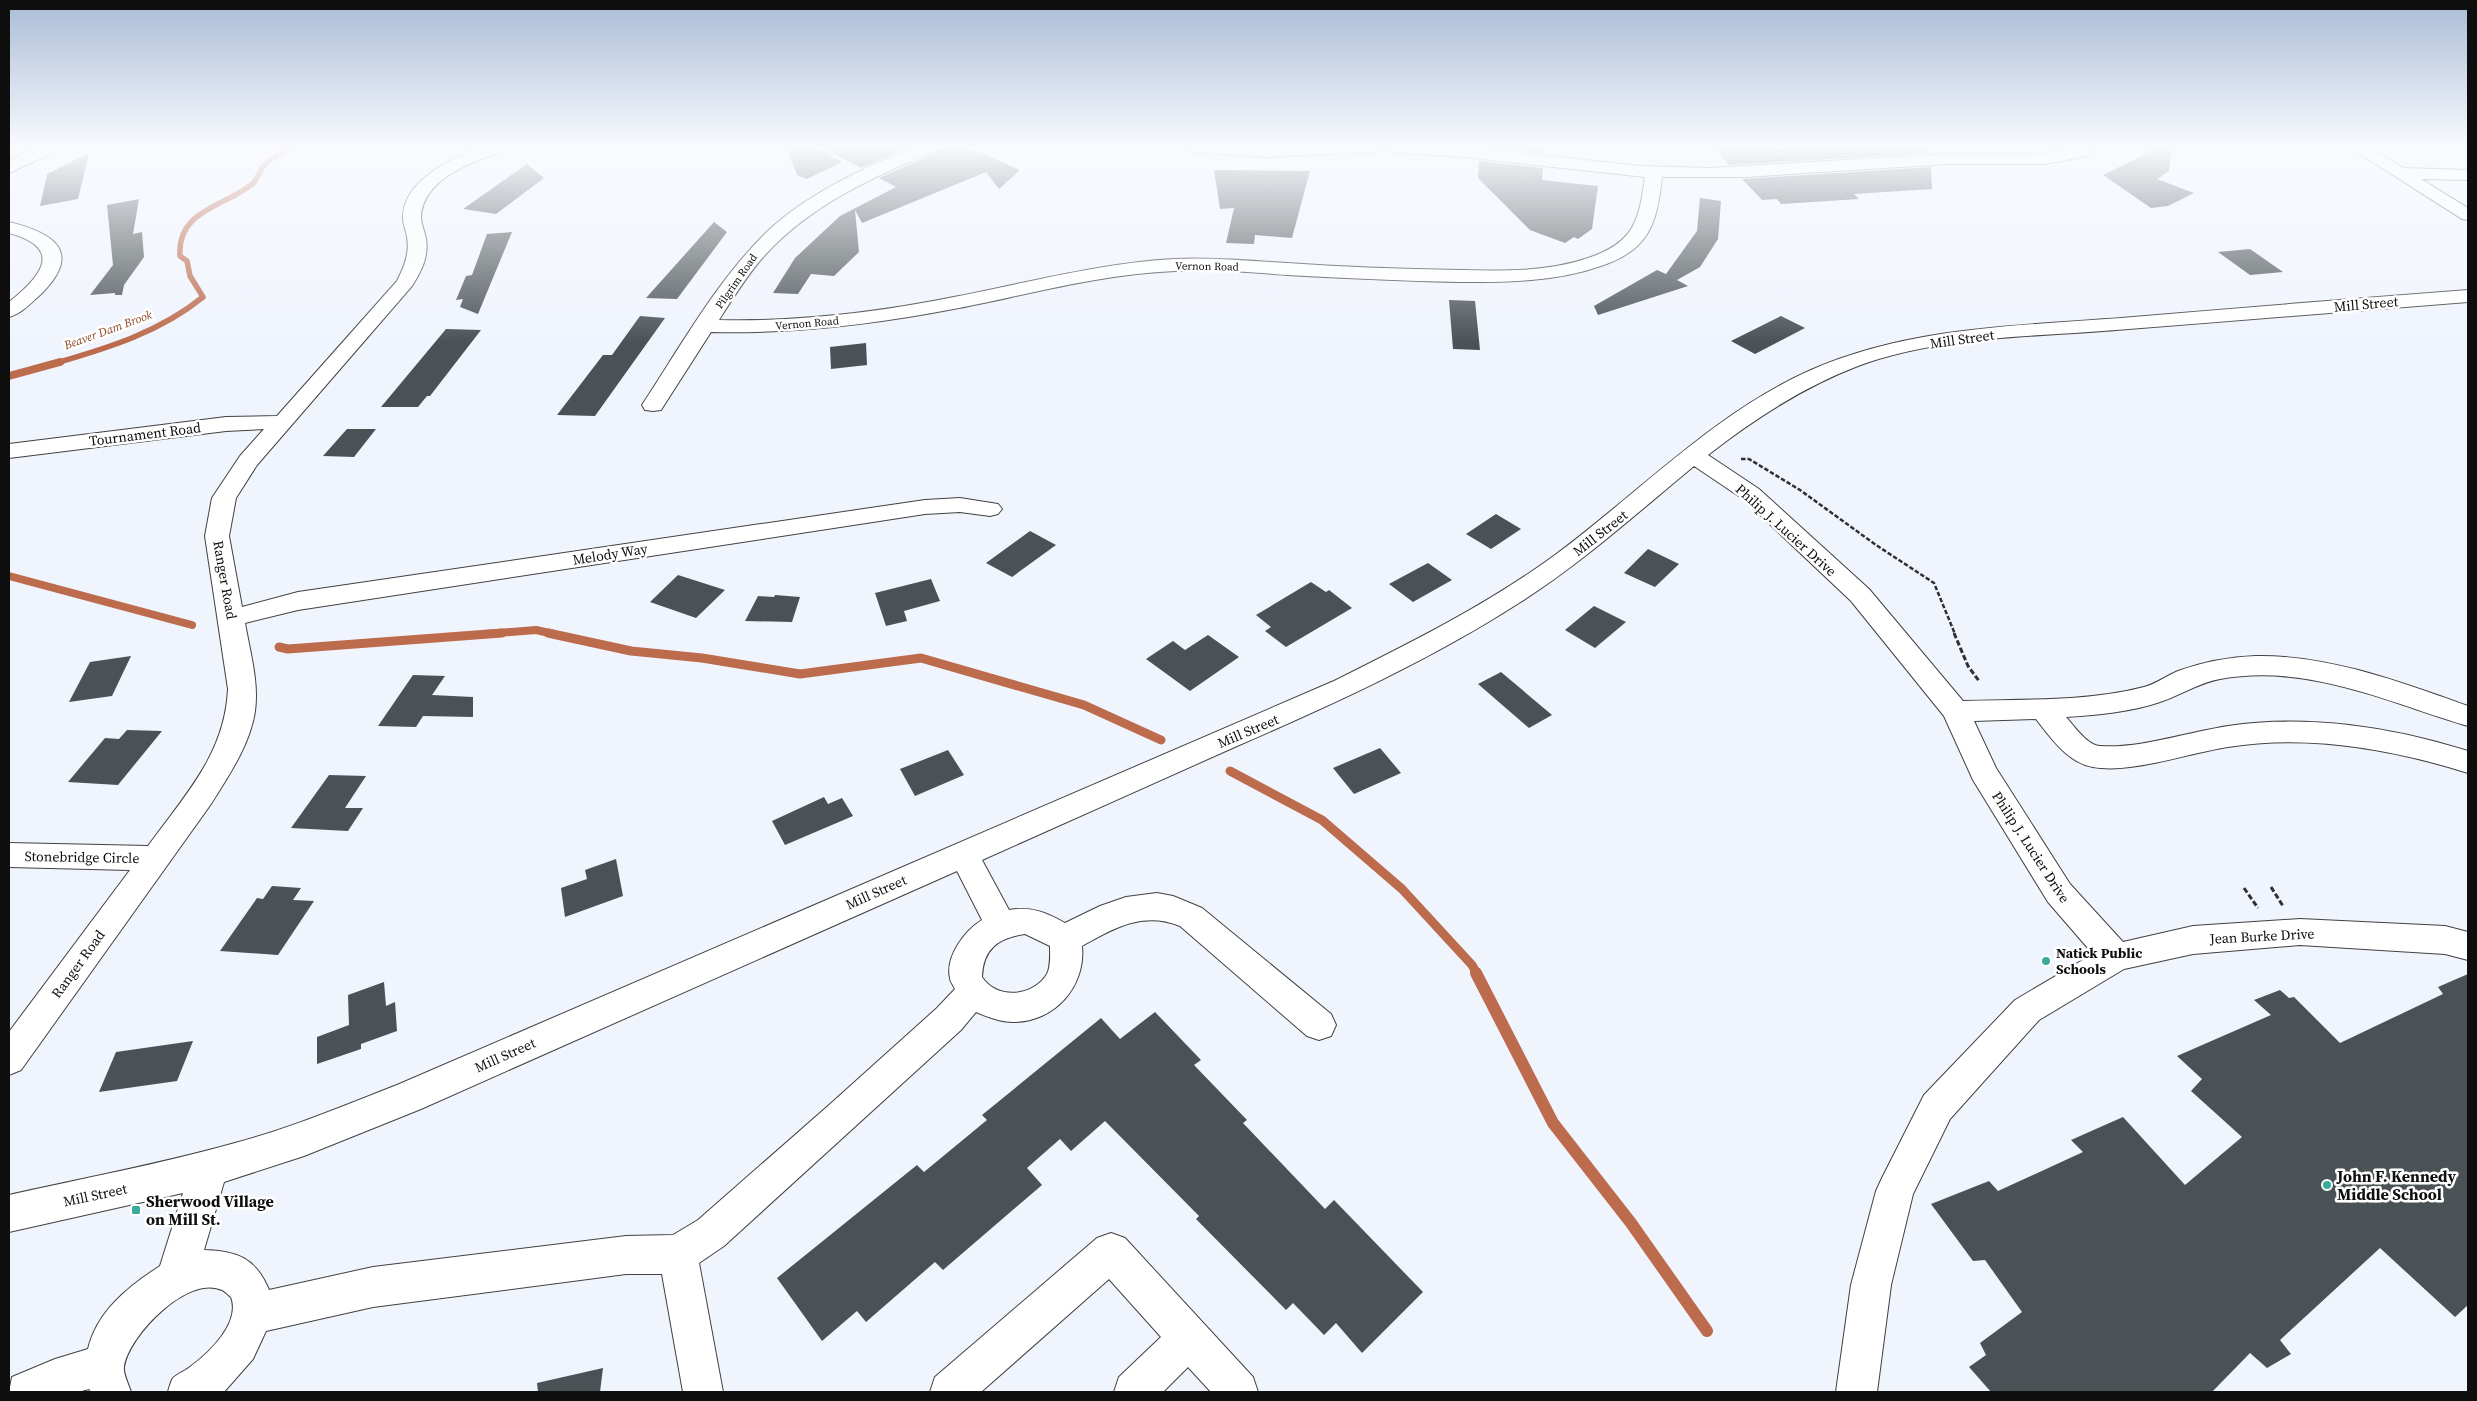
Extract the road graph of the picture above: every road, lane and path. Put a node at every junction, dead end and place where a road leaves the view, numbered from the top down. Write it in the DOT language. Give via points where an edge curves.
graph roads {
  1 [pos="413,212"];
  2 [pos="800,212"];
  3 [pos="1649,212"];
  4 [pos="9,227"];
  5 [pos="2468,296"];
  6 [pos="9,311"];
  7 [pos="705,326"];
  8 [pos="653,405"];
  9 [pos="282,422"];
  10 [pos="9,451"];
  11 [pos="1693,455"];
  12 [pos="1732,458"];
  13 [pos="990,509"];
  14 [pos="232,618"];
  15 [pos="1979,681"];
  16 [pos="2043,708"];
  17 [pos="1956,711"];
  18 [pos="2468,716"];
  19 [pos="2468,762"];
  20 [pos="964,854"];
  21 [pos="9,855"];
  22 [pos="155,858"];
  23 [pos="1001,925"];
  24 [pos="1065,939"];
  25 [pos="2468,946"];
  26 [pos="2116,957"];
  27 [pos="973,992"];
  28 [pos="1320,1025"];
  29 [pos="9,1059"];
  30 [pos="209,1169"];
  31 [pos="9,1212"];
  32 [pos="678,1254"];
  33 [pos="176,1278"];
  34 [pos="252,1314"];
  35 [pos="1189,1338"];
  36 [pos="108,1378"];
  37 [pos="27,1392"];
  38 [pos="188,1392"];
  39 [pos="703,1392"];
  40 [pos="950,1392"];
  41 [pos="1134,1392"];
  42 [pos="1238,1392"];
  43 [pos="1857,1392"];
  1 -- 9 [label="street, Ranger Road" via="418,252 409,276 386,308"];
  2 -- 7 [label="street, Pilgrim Road" via="747,262"];
  3 -- 7 [label="street, Vernon Road" via="1637,238 1627,247 1598,261 1556,271 1505,276 1441,276 1210,264 1160,265 1108,271 892,314 783,325"];
  4 -- 6 [label="street" via="44,240 52,256 51,266 37,288"];
  5 -- 11 [label="street, Mill Street" via="1986,334 1924,344 1871,356 1819,375 1770,400"];
  7 -- 8 [label="street, Pilgrim Road"];
  9 -- 10 [label="street, Tournament Road" via="226,424"];
  9 -- 14 [label="street, Ranger Road" via="235,478 224,498 218,519 219,555"];
  11 -- 17 [label="street, Philip J. Lucier Drive" via="1751,494 1860,595"];
  11 -- 20 [label="street, Mill Street" via="1633,507 1560,563 1441,638 1292,712"];
  12 -- 15 [label="path" via="1749,459 1800,490 1934,583 1968,666"];
  13 -- 14 [label="street, Melody Way" via="960,505 925,507 298,601"];
  14 -- 22 [label="street, Ranger Road" via="242,688 235,735 202,796"];
  16 -- 17 [label="street"];
  16 -- 18 [label="street" via="2091,706 2147,697 2193,676 2228,668 2274,666 2327,671 2376,684"];
  16 -- 19 [label="street" via="2058,728 2091,756 2120,756 2230,736 2294,731 2396,744"];
  17 -- 26 [label="street, Philip J. Lucier Drive" via="1983,772 2059,893"];
  20 -- 23 [label="street"];
  20 -- 30 [label="street, Mill Street" via="410,1096 270,1151"];
  21 -- 22 [label="street, Stonebridge Circle"];
  22 -- 29 [label="street, Ranger Road"];
  23 -- 24 [label="street" via="1025,921 1038,924"];
  23 -- 27 [label="street" via="982,937 969,954 965,976"];
  24 -- 27 [label="street" via="1065,974 1054,991 1040,1001 1020,1008 1000,1008 983,1001"];
  24 -- 28 [label="street" via="1124,909 1151,905 1177,910 1191,917"];
  25 -- 26 [label="street, Jean Burke Drive" via="2445,940 2300,932 2193,940"];
  26 -- 43 [label="street" via="2027,1010 1937,1106 1895,1190 1871,1285"];
  27 -- 32 [label="street" via="949,1019 841,1118 711,1233"];
  30 -- 31 [label="street, Mill Street"];
  30 -- 33 [label="street"];
  32 -- 34 [label="street" via="626,1255 373,1287"];
  32 -- 39 [label="street"];
  33 -- 34 [label="street" via="199,1270 225,1269 242,1277 252,1292"];
  33 -- 36 [label="street" via="143,1300 119,1326 108,1347"];
  34 -- 38 [label="street" via="245,1335 221,1368"];
  35 -- 40 [label="street" via="1111,1252"];
  35 -- 41 [label="street"];
  35 -- 42 [label="street"];
  36 -- 37 [label="street" via="55,1379"];
}
